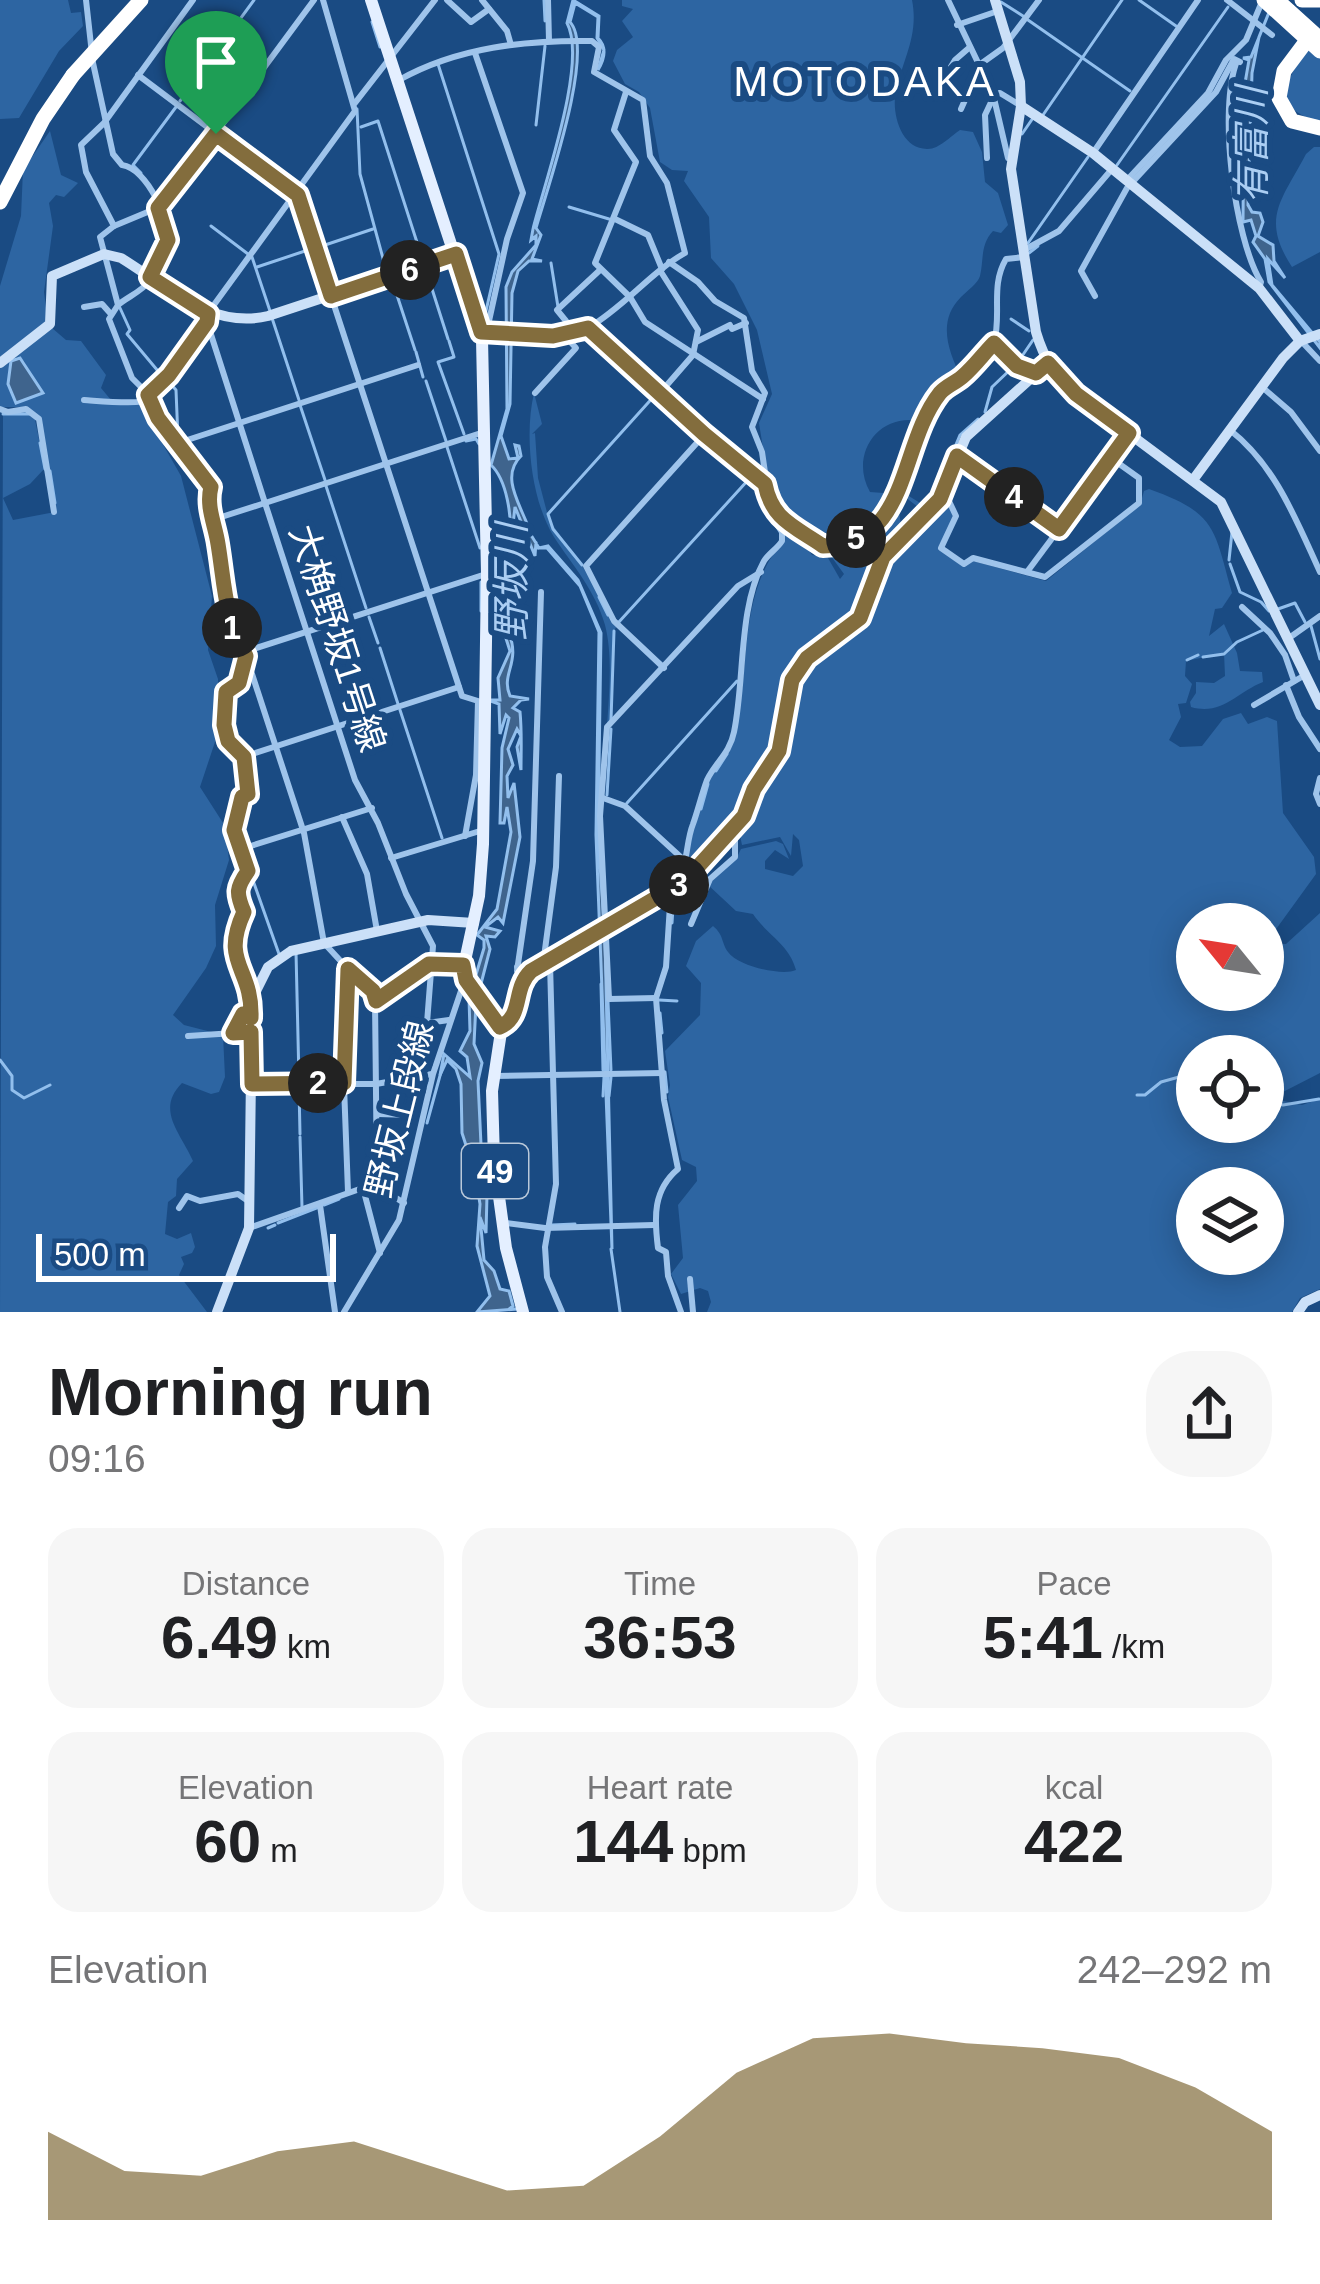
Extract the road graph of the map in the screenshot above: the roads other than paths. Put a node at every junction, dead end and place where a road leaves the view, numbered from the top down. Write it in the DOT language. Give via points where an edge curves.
graph roads {
  1 [pos="86,0"];
  2 [pos="139,0"];
  3 [pos="193,0"];
  4 [pos="318,0"];
  5 [pos="435,0"];
  6 [pos="447,0"];
  7 [pos="482,0"];
  8 [pos="548,0"];
  9 [pos="948,0"];
  10 [pos="1039,0"];
  11 [pos="1198,0"];
  12 [pos="1302,0"];
  13 [pos="1320,0"];
  14 [pos="1230,1"];
  15 [pos="376,4"];
  16 [pos="1270,4"];
  17 [pos="996,5"];
  18 [pos="489,9"];
  19 [pos="1252,21"];
  20 [pos="957,25"];
  21 [pos="1272,35"];
  22 [pos="1008,40"];
  23 [pos="1246,40"];
  24 [pos="1314,40"];
  25 [pos="549,41"];
  26 [pos="511,45"];
  27 [pos="970,47"];
  28 [pos="475,53"];
  29 [pos="390,57"];
  30 [pos="1238,62"];
  31 [pos="980,64"];
  32 [pos="138,75"];
  33 [pos="398,81"];
  34 [pos="626,92"];
  35 [pos="993,95"];
  36 [pos="356,103"];
  37 [pos="1021,106"];
  38 [pos="961,109"];
  39 [pos="104,123"];
  40 [pos="1320,125"];
  41 [pos="1003,130"];
  42 [pos="988,132"];
  43 [pos="216,134"];
  44 [pos="1093,153"];
  45 [pos="987,158"];
  46 [pos="1011,169"];
  47 [pos="1112,169"];
  48 [pos="1128,182"];
  49 [pos="296,192"];
  50 [pos="0,198"];
  51 [pos="158,208"];
  52 [pos="614,218"];
  53 [pos="114,226"];
  54 [pos="1024,253"];
  55 [pos="104,254"];
  56 [pos="456,254"];
  57 [pos="664,268"];
  58 [pos="601,269"];
  59 [pos="150,277"];
  60 [pos="1259,288"];
  61 [pos="331,296"];
  62 [pos="1095,296"];
  63 [pos="630,298"];
  64 [pos="118,305"];
  65 [pos="83,307"];
  66 [pos="110,314"];
  67 [pos="208,318"];
  68 [pos="746,323"];
  69 [pos="588,328"];
  70 [pos="486,332"];
  71 [pos="567,334"];
  72 [pos="1320,334"];
  73 [pos="1303,340"];
  74 [pos="696,342"];
  75 [pos="994,343"];
  76 [pos="693,356"];
  77 [pos="1320,361"];
  78 [pos="0,363"];
  79 [pos="1048,363"];
  80 [pos="418,365"];
  81 [pos="1036,373"];
  82 [pos="361,384"];
  83 [pos="1261,386"];
  84 [pos="535,393"];
  85 [pos="660,394"];
  86 [pos="149,398"];
  87 [pos="764,399"];
  88 [pos="84,400"];
  89 [pos="0,409"];
  90 [pos="240,423"];
  91 [pos="1228,429"];
  92 [pos="484,432"];
  93 [pos="1129,433"];
  94 [pos="704,434"];
  95 [pos="178,443"];
  96 [pos="1320,451"];
  97 [pos="1111,458"];
  98 [pos="962,460"];
  99 [pos="386,464"];
  100 [pos="1193,479"];
  101 [pos="766,489"];
  102 [pos="266,503"];
  103 [pos="54,512"];
  104 [pos="212,520"];
  105 [pos="1059,529"];
  106 [pos="850,542"];
  107 [pos="883,557"];
  108 [pos="760,572"];
  109 [pos="1027,572"];
  110 [pos="1320,572"];
  111 [pos="487,574"];
  112 [pos="428,592"];
  113 [pos="542,592"];
  114 [pos="1242,607"];
  115 [pos="1320,616"];
  116 [pos="1281,624"];
  117 [pos="307,631"];
  118 [pos="1270,633"];
  119 [pos="1285,642"];
  120 [pos="245,654"];
  121 [pos="664,668"];
  122 [pos="252,674"];
  123 [pos="241,678"];
  124 [pos="1295,680"];
  125 [pos="459,687"];
  126 [pos="1253,705"];
  127 [pos="1320,705"];
  128 [pos="338,727"];
  129 [pos="1320,730"];
  130 [pos="1309,735"];
  131 [pos="1318,745"];
  132 [pos="276,746"];
  133 [pos="244,757"];
  134 [pos="559,776"];
  135 [pos="1320,778"];
  136 [pos="603,798"];
  137 [pos="1320,804"];
  138 [pos="371,808"];
  139 [pos="342,818"];
  140 [pos="735,826"];
  141 [pos="303,829"];
  142 [pos="483,830"];
  143 [pos="465,836"];
  144 [pos="241,849"];
  145 [pos="391,858"];
  146 [pos="685,861"];
  147 [pos="671,890"];
  148 [pos="653,901"];
  149 [pos="421,921"];
  150 [pos="474,923"];
  151 [pos="691,924"];
  152 [pos="606,928"];
  153 [pos="377,931"];
  154 [pos="324,943"];
  155 [pos="550,960"];
  156 [pos="432,963"];
  157 [pos="348,969"];
  158 [pos="520,973"];
  159 [pos="465,975"];
  160 [pos="253,996"];
  161 [pos="656,998"];
  162 [pos="376,1001"];
  163 [pos="251,1018"];
  164 [pos="449,1020"];
  165 [pos="499,1024"];
  166 [pos="251,1032"];
  167 [pos="232,1033"];
  168 [pos="188,1036"];
  169 [pos="230,1044"];
  170 [pos="662,1073"];
  171 [pos="433,1074"];
  172 [pos="494,1076"];
  173 [pos="554,1076"];
  174 [pos="378,1082"];
  175 [pos="344,1083"];
  176 [pos="252,1084"];
  177 [pos="378,1114"];
  178 [pos="410,1115"];
  179 [pos="377,1184"];
  180 [pos="363,1188"];
  181 [pos="348,1192"];
  182 [pos="404,1203"];
  183 [pos="252,1205"];
  184 [pos="320,1205"];
  185 [pos="179,1208"];
  186 [pos="502,1222"];
  187 [pos="655,1225"];
  188 [pos="249,1228"];
  189 [pos="549,1228"];
  190 [pos="380,1253"];
  191 [pos="690,1280"];
  192 [pos="1320,1295"];
  193 [pos="217,1312"];
  194 [pos="339,1312"];
  195 [pos="524,1312"];
  196 [pos="562,1312"];
  197 [pos="681,1312"];
  198 [pos="693,1312"];
  199 [pos="1298,1312"];
  1 -- 39 [label="street"];
  2 -- 50 [label="highway, bridge" via="40,118"];
  3 -- 32 [label="street"];
  4 -- 36 [label="street"];
  4 -- 43 [label="street"];
  5 -- 29 [label="street"];
  6 -- 18 [label="street" via="471,22"];
  7 -- 18 [label="street"];
  8 -- 25 [label="street"];
  9 -- 20 [label="street"];
  10 -- 22 [label="street"];
  11 -- 44 [label="street"];
  12 -- 13 [label="highway"];
  14 -- 19 [label="street"];
  15 -- 29 [label="main road"];
  16 -- 19 [label="street"];
  16 -- 24 [label="highway, bridge"];
  17 -- 20 [label="street"];
  17 -- 22 [label="street"];
  18 -- 26 [label="street"];
  19 -- 21 [label="street"];
  19 -- 23 [label="street"];
  20 -- 27 [label="street"];
  22 -- 31 [label="street"];
  22 -- 37 [label="street"];
  23 -- 30 [label="street"];
  23 -- 48 [label="street"];
  24 -- 40 [label="highway" via="1287,75 1282,98 1296,119"];
  25 -- 26 [label="street"];
  25 -- 34 [label="street" via="592,41 599,47 594,72"];
  26 -- 28 [label="street"];
  27 -- 31 [label="street"];
  27 -- 38 [label="street" via="939,85 965,100"];
  28 -- 33 [label="street"];
  28 -- 70 [label="street" via="523,193"];
  29 -- 33 [label="main road"];
  29 -- 36 [label="street"];
  30 -- 48 [label="street"];
  30 -- 60 [label="street" via="1233,197"];
  31 -- 35 [label="street"];
  32 -- 39 [label="street"];
  32 -- 43 [label="street"];
  33 -- 56 [label="main road"];
  34 -- 52 [label="street" via="614,130 636,162"];
  34 -- 57 [label="street" via="645,104 650,156 682,235 686,254"];
  35 -- 37 [label="street"];
  35 -- 41 [label="street"];
  35 -- 42 [label="street"];
  36 -- 49 [label="street"];
  37 -- 44 [label="street"];
  37 -- 46 [label="street"];
  39 -- 51 [label="street" via="113,154 145,178"];
  39 -- 53 [label="street" via="81,145"];
  41 -- 42 [label="street"];
  41 -- 46 [label="street"];
  42 -- 45 [label="street"];
  43 -- 49 [label="street"];
  43 -- 51 [label="street"];
  44 -- 47 [label="street"];
  46 -- 54 [label="street"];
  47 -- 48 [label="street"];
  47 -- 54 [label="street" via="1059,231"];
  48 -- 60 [label="street"];
  48 -- 62 [label="street" via="1082,271"];
  49 -- 61 [label="street"];
  49 -- 67 [label="street"];
  51 -- 53 [label="street"];
  51 -- 59 [label="street" via="168,240"];
  52 -- 57 [label="street" via="648,235"];
  52 -- 58 [label="street" via="595,263"];
  53 -- 55 [label="street" via="100,237"];
  54 -- 75 [label="street" via="1002,265"];
  54 -- 79 [label="street"];
  55 -- 59 [label="street"];
  55 -- 64 [label="street"];
  55 -- 78 [label="street" via="52,276 50,325"];
  56 -- 61 [label="street"];
  56 -- 70 [label="main road"];
  57 -- 63 [label="street"];
  57 -- 68 [label="street" via="698,282"];
  57 -- 74 [label="street" via="698,330"];
  58 -- 63 [label="street"];
  58 -- 71 [label="street" via="557,310"];
  59 -- 64 [label="street"];
  59 -- 67 [label="street"];
  60 -- 73 [label="street"];
  61 -- 67 [label="street" via="254,320"];
  61 -- 82 [label="street"];
  63 -- 69 [label="street"];
  63 -- 76 [label="street" via="645,322"];
  64 -- 66 [label="street"];
  65 -- 66 [label="street" via="102,304"];
  66 -- 86 [label="street" via="130,375"];
  67 -- 86 [label="street"];
  67 -- 90 [label="street"];
  68 -- 74 [label="street"];
  68 -- 87 [label="street"];
  69 -- 71 [label="street"];
  69 -- 85 [label="street"];
  70 -- 71 [label="street"];
  70 -- 92 [label="main road"];
  71 -- 84 [label="street" via="576,348"];
  72 -- 73 [label="street"];
  73 -- 77 [label="street"];
  73 -- 83 [label="street"];
  74 -- 76 [label="street"];
  75 -- 81 [label="street"];
  75 -- 106 [label="street" via="940,392 889,511"];
  76 -- 85 [label="street"];
  76 -- 87 [label="street"];
  79 -- 81 [label="street"];
  79 -- 93 [label="street"];
  80 -- 82 [label="street"];
  81 -- 98 [label="street" via="966,436"];
  82 -- 90 [label="street"];
  82 -- 99 [label="street"];
  83 -- 91 [label="street"];
  83 -- 96 [label="street"];
  85 -- 94 [label="street"];
  86 -- 88 [label="street"];
  86 -- 95 [label="street"];
  87 -- 101 [label="street" via="752,427"];
  89 -- 103 [label="street" via="26,409 39,419"];
  90 -- 95 [label="street"];
  90 -- 102 [label="street"];
  91 -- 100 [label="street"];
  91 -- 110 [label="street" via="1279,485"];
  92 -- 99 [label="street"];
  92 -- 111 [label="main road"];
  93 -- 97 [label="street"];
  93 -- 100 [label="street"];
  94 -- 101 [label="street"];
  94 -- 121 [label="street" via="586,566 614,621"];
  95 -- 104 [label="street" via="211,487"];
  97 -- 105 [label="street"];
  97 -- 109 [label="street" via="1139,478 1139,503 1045,577"];
  98 -- 105 [label="street"];
  98 -- 107 [label="street" via="940,499"];
  98 -- 109 [label="street" via="948,499 956,516 941,548 964,564 973,558"];
  99 -- 102 [label="street"];
  99 -- 112 [label="street"];
  100 -- 116 [label="street" via="1227,509"];
  101 -- 106 [label="street" via="775,512 823,546"];
  101 -- 108 [label="street" via="766,507 783,537"];
  102 -- 104 [label="street, 大桷野坂1号線"];
  102 -- 117 [label="street, 大桷野坂1号線"];
  104 -- 120 [label="street" via="222,594"];
  105 -- 109 [label="street"];
  106 -- 107 [label="street"];
  107 -- 140 [label="street" via="860,618 807,658 792,680 779,751"];
  108 -- 121 [label="street"];
  108 -- 146 [label="street" via="746,621 734,733 706,782"];
  111 -- 112 [label="street"];
  111 -- 142 [label="main road"];
  112 -- 117 [label="street"];
  112 -- 125 [label="street"];
  113 -- 158 [label="street" via="533,861"];
  114 -- 118 [label="street"];
  115 -- 119 [label="street"];
  116 -- 118 [label="street"];
  116 -- 119 [label="street"];
  117 -- 120 [label="street"];
  117 -- 128 [label="street, 大桷野坂1号線"];
  118 -- 119 [label="street"];
  119 -- 124 [label="street"];
  120 -- 122 [label="street"];
  120 -- 123 [label="street"];
  121 -- 136 [label="street" via="607,727"];
  122 -- 123 [label="street"];
  122 -- 132 [label="street"];
  123 -- 133 [label="street" via="226,692 224,725"];
  124 -- 126 [label="street"];
  124 -- 127 [label="street"];
  124 -- 130 [label="street"];
  125 -- 128 [label="street"];
  125 -- 143 [label="street" via="478,703"];
  128 -- 132 [label="street"];
  128 -- 138 [label="street, 大桷野坂1号線"];
  129 -- 130 [label="street"];
  130 -- 131 [label="street"];
  132 -- 133 [label="street"];
  132 -- 141 [label="street"];
  133 -- 160 [label="street" via="248,794 234,830 248,871 238,883 244,912 232,949"];
  134 -- 158 [label="street" via="544,955"];
  135 -- 137 [label="street"];
  136 -- 146 [label="street" via="625,806"];
  136 -- 152 [label="street"];
  138 -- 139 [label="street"];
  138 -- 145 [label="street, 大桷野坂1号線"];
  139 -- 141 [label="street"];
  139 -- 153 [label="street" via="368,874"];
  140 -- 147 [label="street"];
  140 -- 151 [label="street" via="735,857 706,885"];
  141 -- 144 [label="street"];
  141 -- 154 [label="street"];
  142 -- 143 [label="street"];
  142 -- 150 [label="main road"];
  143 -- 145 [label="street"];
  145 -- 149 [label="street, 大桷野坂1号線"];
  146 -- 148 [label="street" via="676,883"];
  147 -- 148 [label="street"];
  147 -- 161 [label="street"];
  148 -- 152 [label="street"];
  149 -- 150 [label="street"];
  149 -- 153 [label="street"];
  149 -- 156 [label="street, 大桷野坂1号線"];
  150 -- 159 [label="main road"];
  152 -- 155 [label="street"];
  152 -- 161 [label="street" via="609,998"];
  153 -- 154 [label="street"];
  154 -- 157 [label="street"];
  154 -- 160 [label="street" via="275,961"];
  155 -- 158 [label="street"];
  155 -- 173 [label="street"];
  156 -- 159 [label="street"];
  156 -- 162 [label="street"];
  156 -- 164 [label="street, 大桷野坂1号線" via="427,1023"];
  157 -- 162 [label="street"];
  157 -- 175 [label="street"];
  158 -- 165 [label="street" via="514,1017"];
  159 -- 164 [label="street, 野坂上段線"];
  159 -- 165 [label="main road"];
  160 -- 163 [label="street"];
  161 -- 170 [label="street"];
  162 -- 174 [label="street"];
  163 -- 166 [label="street"];
  163 -- 167 [label="street" via="243,1014"];
  164 -- 171 [label="street, 野坂上段線"];
  165 -- 172 [label="main road, 49"];
  166 -- 167 [label="street"];
  166 -- 176 [label="street"];
  167 -- 168 [label="street"];
  167 -- 169 [label="street"];
  170 -- 173 [label="street"];
  170 -- 187 [label="street" via="678,1170 663,1183"];
  171 -- 174 [label="street"];
  171 -- 182 [label="street, 野坂上段線"];
  172 -- 173 [label="street"];
  172 -- 186 [label="main road, 49"];
  173 -- 189 [label="street"];
  174 -- 175 [label="street"];
  174 -- 177 [label="street"];
  175 -- 176 [label="street"];
  175 -- 181 [label="street"];
  176 -- 183 [label="street"];
  177 -- 178 [label="street"];
  177 -- 179 [label="street"];
  179 -- 180 [label="street"];
  179 -- 182 [label="street"];
  180 -- 181 [label="street"];
  180 -- 190 [label="street"];
  181 -- 184 [label="street"];
  182 -- 190 [label="street, 野坂上段線"];
  183 -- 185 [label="street" via="233,1194 188,1196"];
  183 -- 188 [label="street"];
  184 -- 188 [label="street"];
  184 -- 194 [label="street"];
  186 -- 189 [label="street"];
  186 -- 195 [label="main road, 49"];
  187 -- 189 [label="street"];
  187 -- 197 [label="street"];
  188 -- 193 [label="street"];
  189 -- 196 [label="street" via="548,1277"];
  190 -- 194 [label="street, 野坂上段線"];
  191 -- 198 [label="street"];
  192 -- 199 [label="street"];
}
